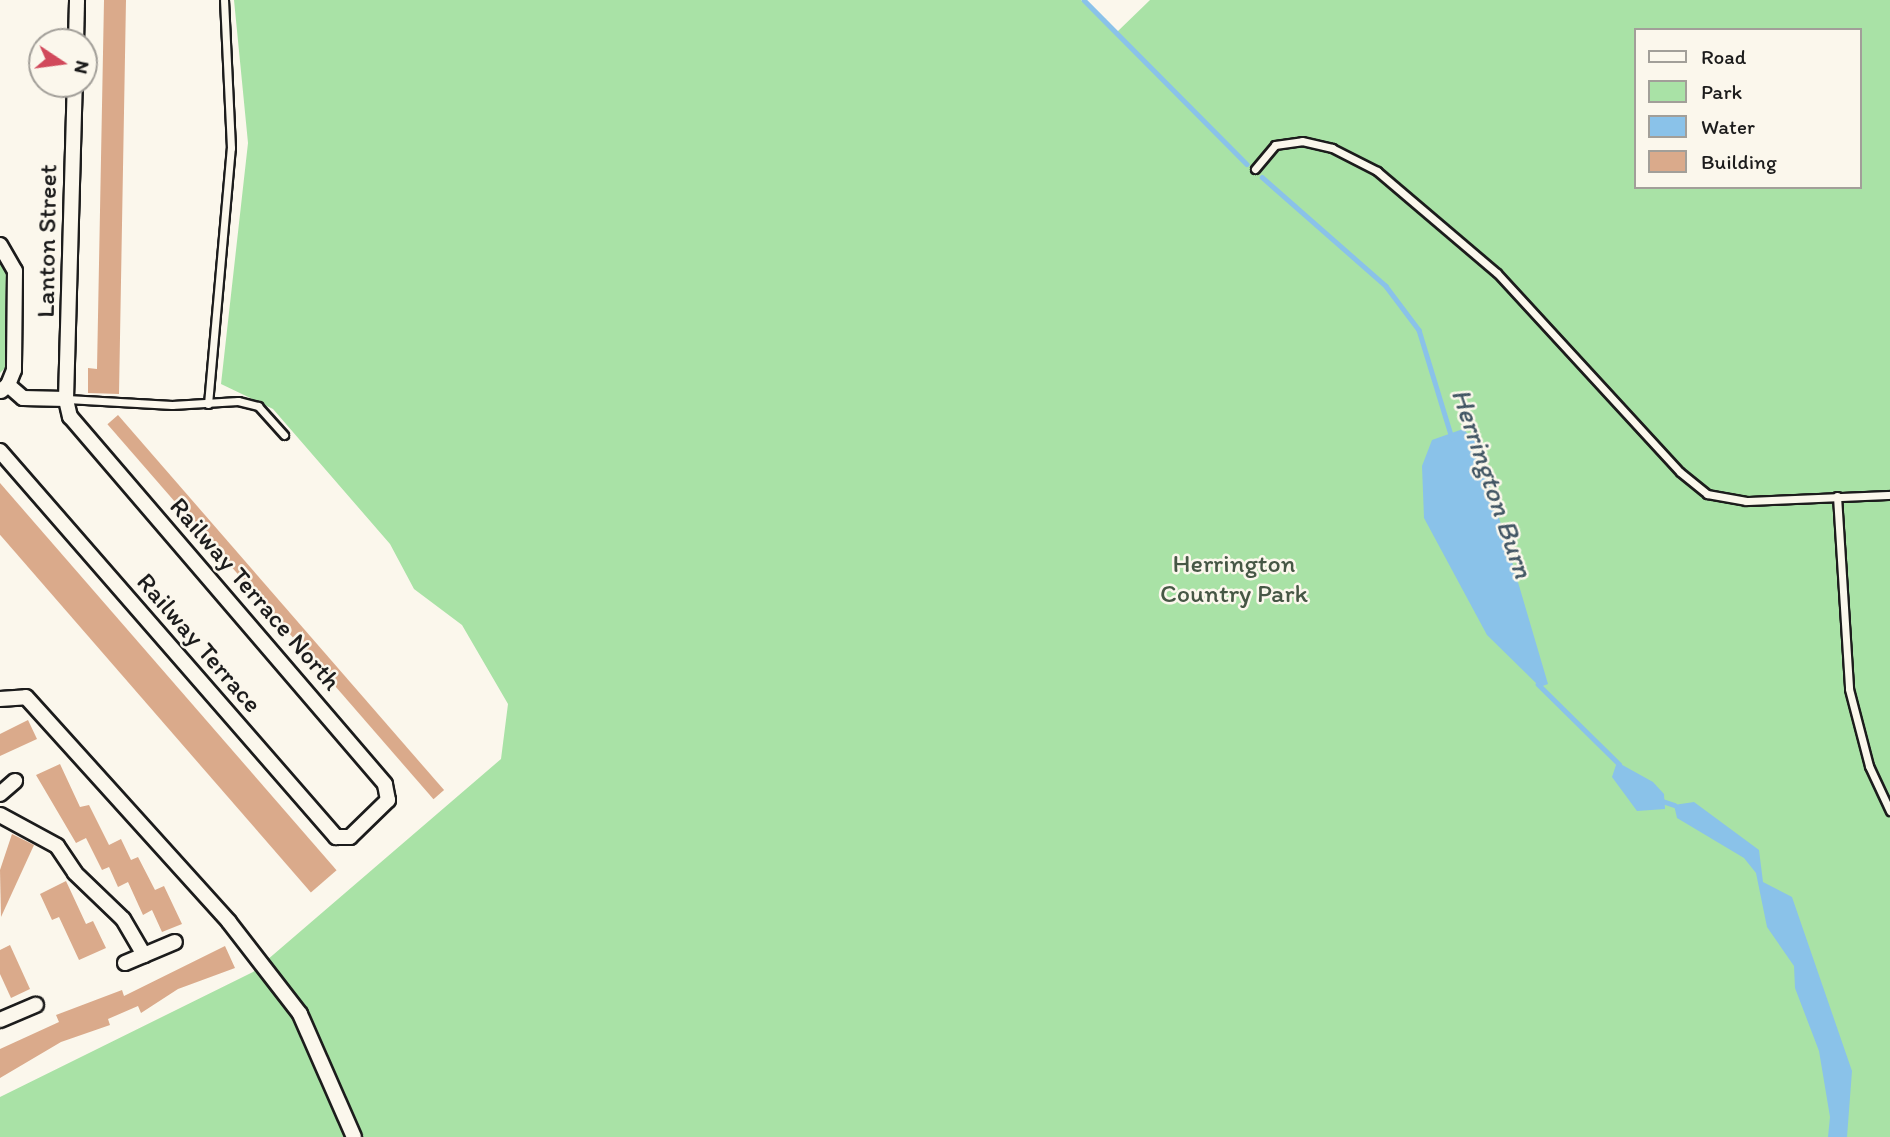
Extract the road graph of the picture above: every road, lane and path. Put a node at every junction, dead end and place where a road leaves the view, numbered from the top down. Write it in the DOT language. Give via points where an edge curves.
graph roads {
  1 [pos="77,0"];
  2 [pos="224,0"];
  3 [pos="76,28"];
  4 [pos="75,98"];
  5 [pos="1255,169"];
  6 [pos="0,245"];
  7 [pos="4,388"];
  8 [pos="66,399"];
  9 [pos="208,404"];
  10 [pos="284,435"];
  11 [pos="0,451"];
  12 [pos="1890,495"];
  13 [pos="1837,496"];
  14 [pos="0,699"];
  15 [pos="15,781"];
  16 [pos="0,794"];
  17 [pos="1890,811"];
  18 [pos="0,815"];
  19 [pos="368,820"];
  20 [pos="175,942"];
  21 [pos="144,955"];
  22 [pos="125,963"];
  23 [pos="36,1005"];
  24 [pos="0,1020"];
  25 [pos="354,1137"];
  1 -- 3 [label="street"];
  2 -- 9 [label="lane" via="231,148"];
  4 -- 8 [label="street, Lanton Street"];
  5 -- 13 [label="lane" via="1275,145 1302,141 1332,148 1377,171 1497,273 1693,486 1707,494 1746,501"];
  6 -- 7 [label="street" via="15,271 14,369"];
  7 -- 8 [label="street" via="23,398"];
  8 -- 9 [label="lane"];
  8 -- 19 [label="street, Railway Terrace North" via="70,417 385,784 388,800"];
  9 -- 10 [label="lane" via="238,401 258,406"];
  11 -- 19 [label="street, Railway Terrace" via="336,837 350,837"];
  12 -- 13 [label="lane"];
  13 -- 17 [label="lane" via="1849,689 1869,766"];
  14 -- 25 [label="street" via="26,697 229,922 300,1014"];
  15 -- 16 [label="street"];
  18 -- 21 [label="street" via="57,846 75,873 123,919"];
  20 -- 21 [label="street"];
  21 -- 22 [label="street"];
  23 -- 24 [label="street"];
}
